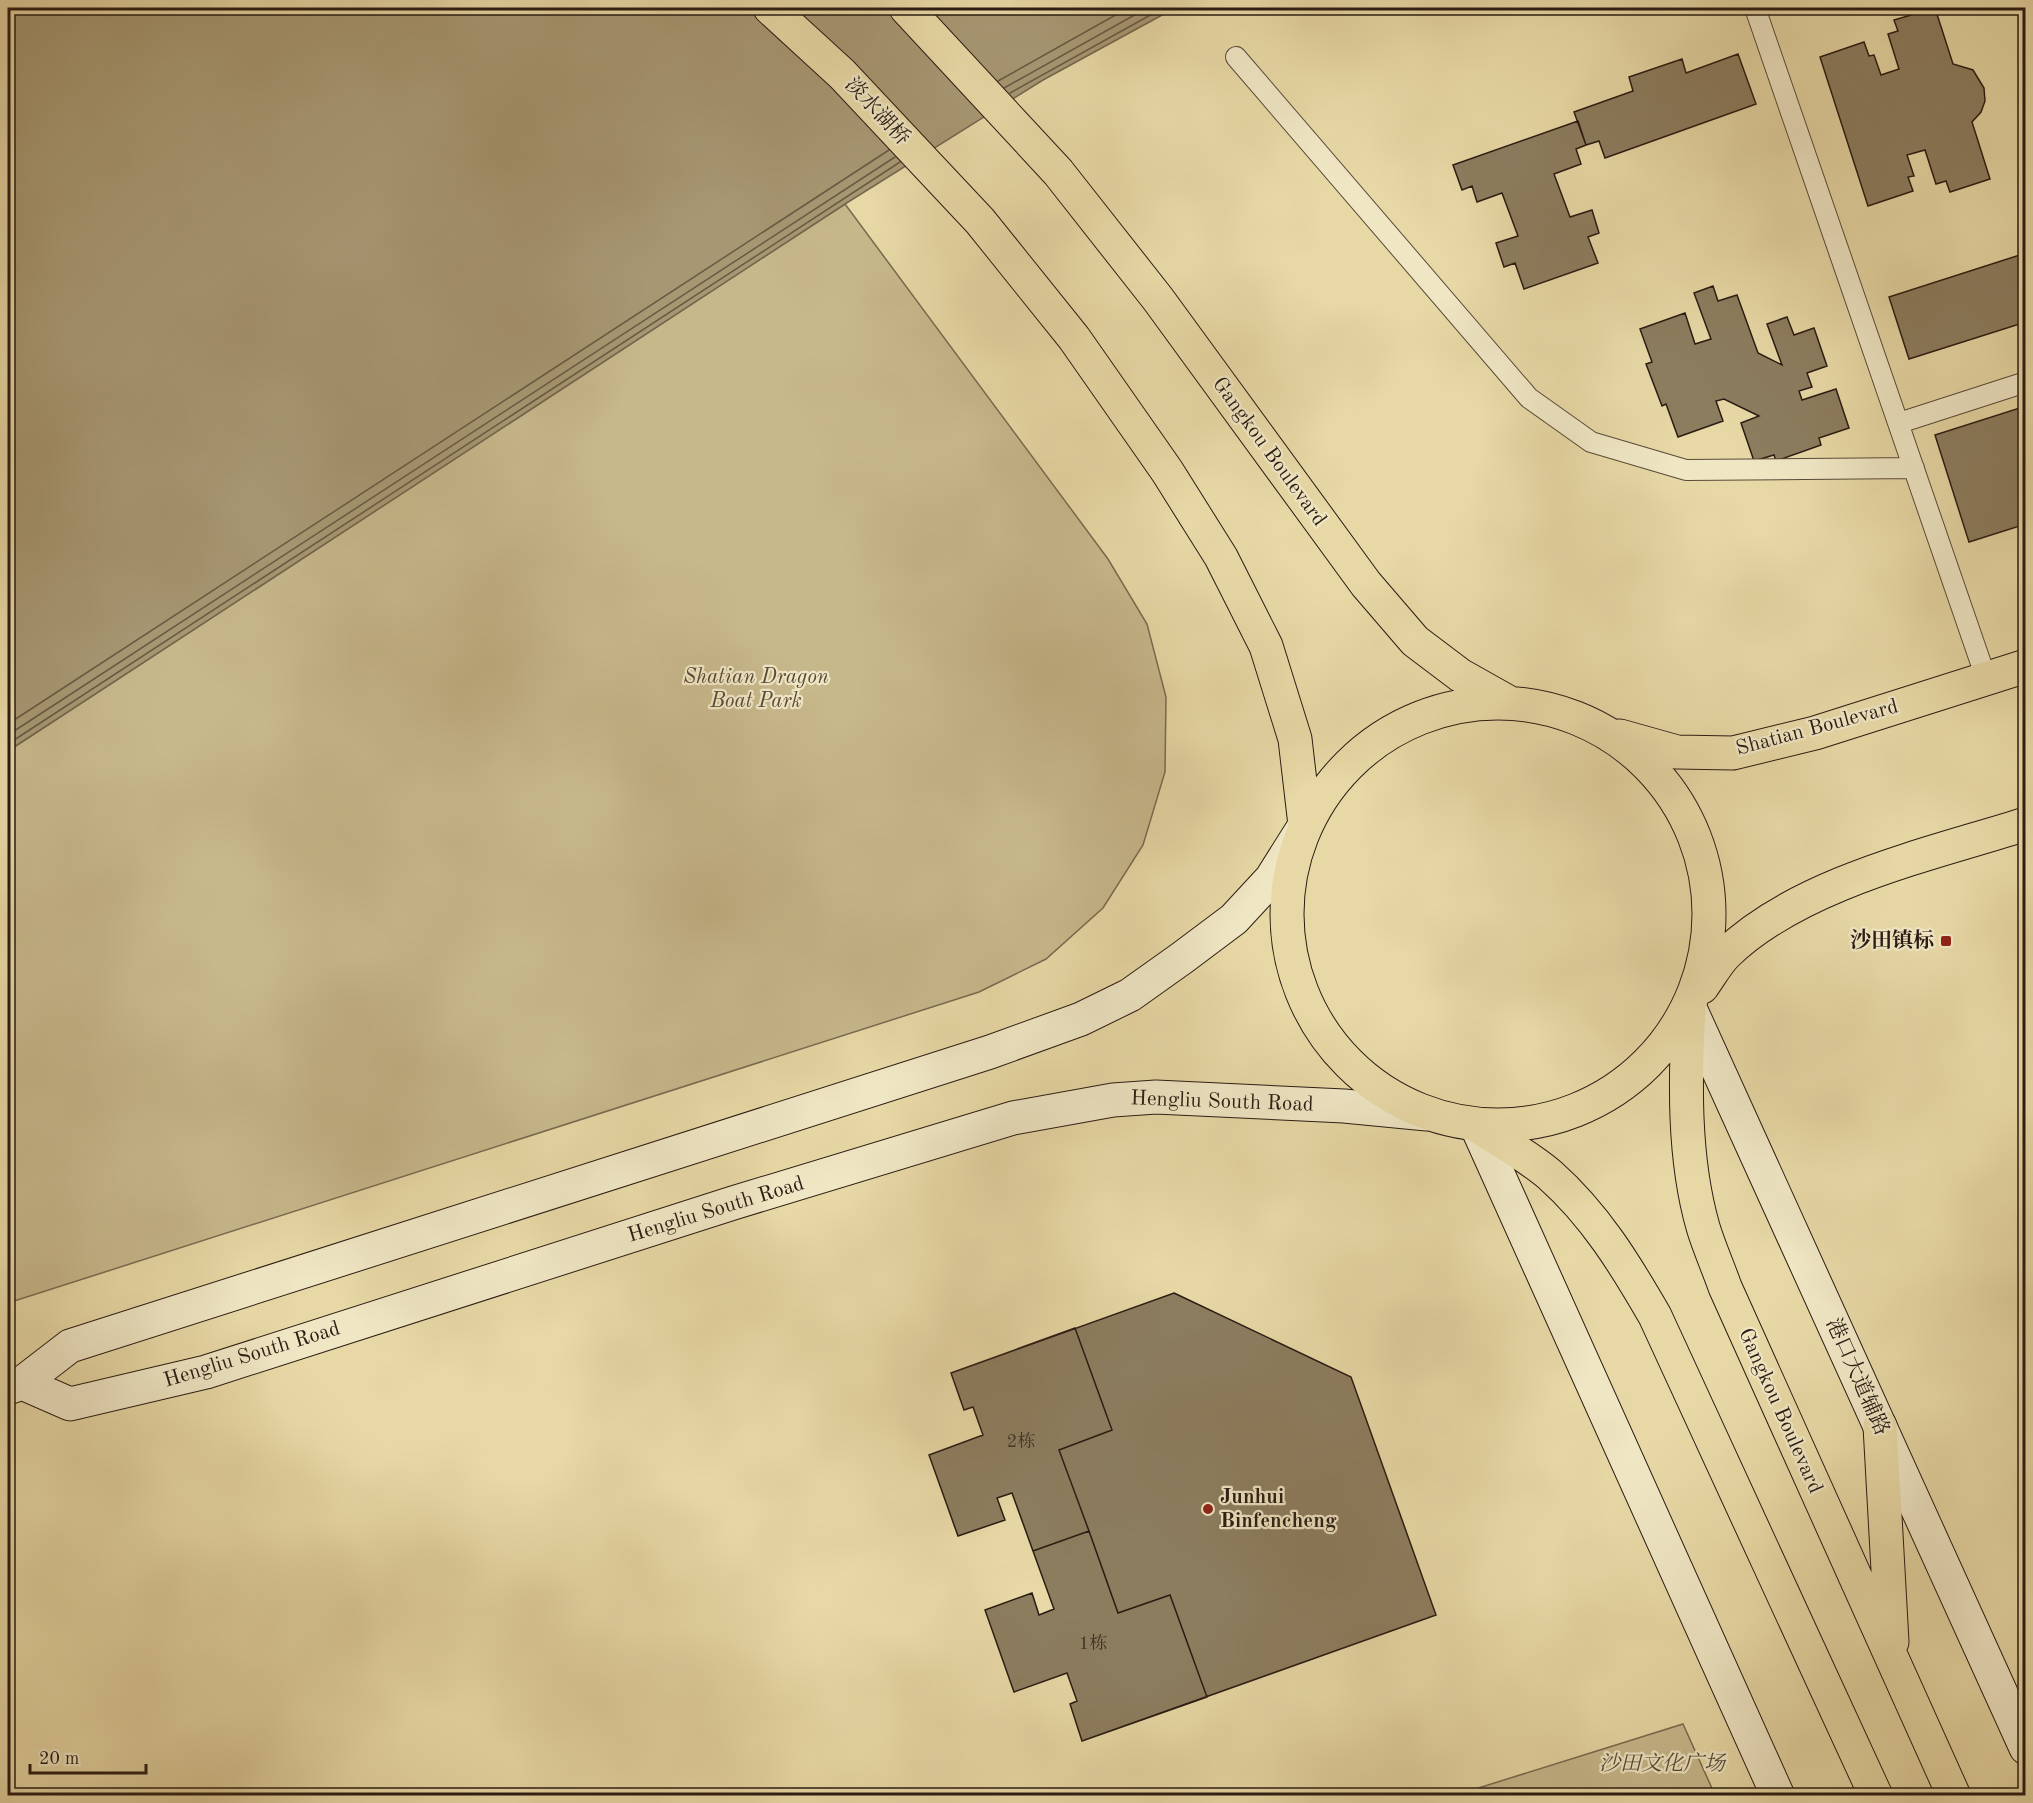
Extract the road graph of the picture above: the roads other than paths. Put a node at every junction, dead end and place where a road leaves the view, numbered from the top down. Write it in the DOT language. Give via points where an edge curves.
graph roads {
  1 [pos="770,8"];
  2 [pos="906,8"];
  3 [pos="1755,8"];
  4 [pos="1236,57"];
  5 [pos="2025,382"];
  6 [pos="1899,423"];
  7 [pos="1914,468"];
  8 [pos="2025,666"];
  9 [pos="1986,678"];
  10 [pos="1508,702"];
  11 [pos="1606,732"];
  12 [pos="2025,824"];
  13 [pos="1305,825"];
  14 [pos="1689,1006"];
  15 [pos="1427,1114"];
  16 [pos="1476,1125"];
  17 [pos="15,1385"];
  18 [pos="1880,1426"];
  19 [pos="1894,1661"];
  20 [pos="2025,1748"];
  21 [pos="1778,1796"];
  22 [pos="1876,1796"];
  23 [pos="1954,1796"];
  1 -- 13 [label="main road, 淡水湖桥" via="842,74 980,221 1074,338 1167,471 1221,557 1266,646 1295,739"];
  2 -- 10 [label="main road, Gangkou Boulevard" via="1058,172 1158,299 1366,584 1415,641 1460,675"];
  3 -- 6 [label="lane"];
  4 -- 7 [label="lane" via="1529,398 1591,442 1686,470"];
  5 -- 6 [label="lane"];
  6 -- 7 [label="lane"];
  7 -- 9 [label="lane"];
  8 -- 9 [label="main road, Shatian Boulevard"];
  9 -- 11 [label="main road, Shatian Boulevard" via="1815,733 1733,753 1677,752"];
  10 -- 11 [label="main road" via="1558,710"];
  10 -- 13 [label="main road" via="1457,705 1409,720 1367,747 1331,782"];
  11 -- 14 [label="main road" via="1647,764 1679,805 1700,853 1709,904 1705,956"];
  12 -- 14 [label="main road" via="1891,866 1806,899 1759,927 1725,955"];
  13 -- 15 [label="main road" via="1290,873 1286,923 1294,973 1314,1019 1344,1059 1383,1092"];
  13 -- 17 [label="street, Hengliu South Road" via="1271,879 1234,919 1130,995 1081,1019 70,1346"];
  14 -- 16 [label="main road" via="1662,1050 1614,1091 1578,1111 1528,1125"];
  14 -- 18 [label="street, 港口大道辅路"];
  14 -- 19 [label="main road, Gangkou Boulevard" via="1686,1049 1691,1165 1703,1227 1725,1287"];
  15 -- 16 [label="main road"];
  15 -- 17 [label="street, Hengliu South Road" via="1156,1097 1113,1100 1013,1118 206,1372 70,1404"];
  16 -- 21 [label="street"];
  16 -- 22 [label="main road" via="1549,1174 1591,1216 1624,1263 1655,1316"];
  18 -- 19 [label="main road"];
  18 -- 20 [label="street, 港口大道辅路"];
  19 -- 23 [label="main road, Gangkou Boulevard"];
}
